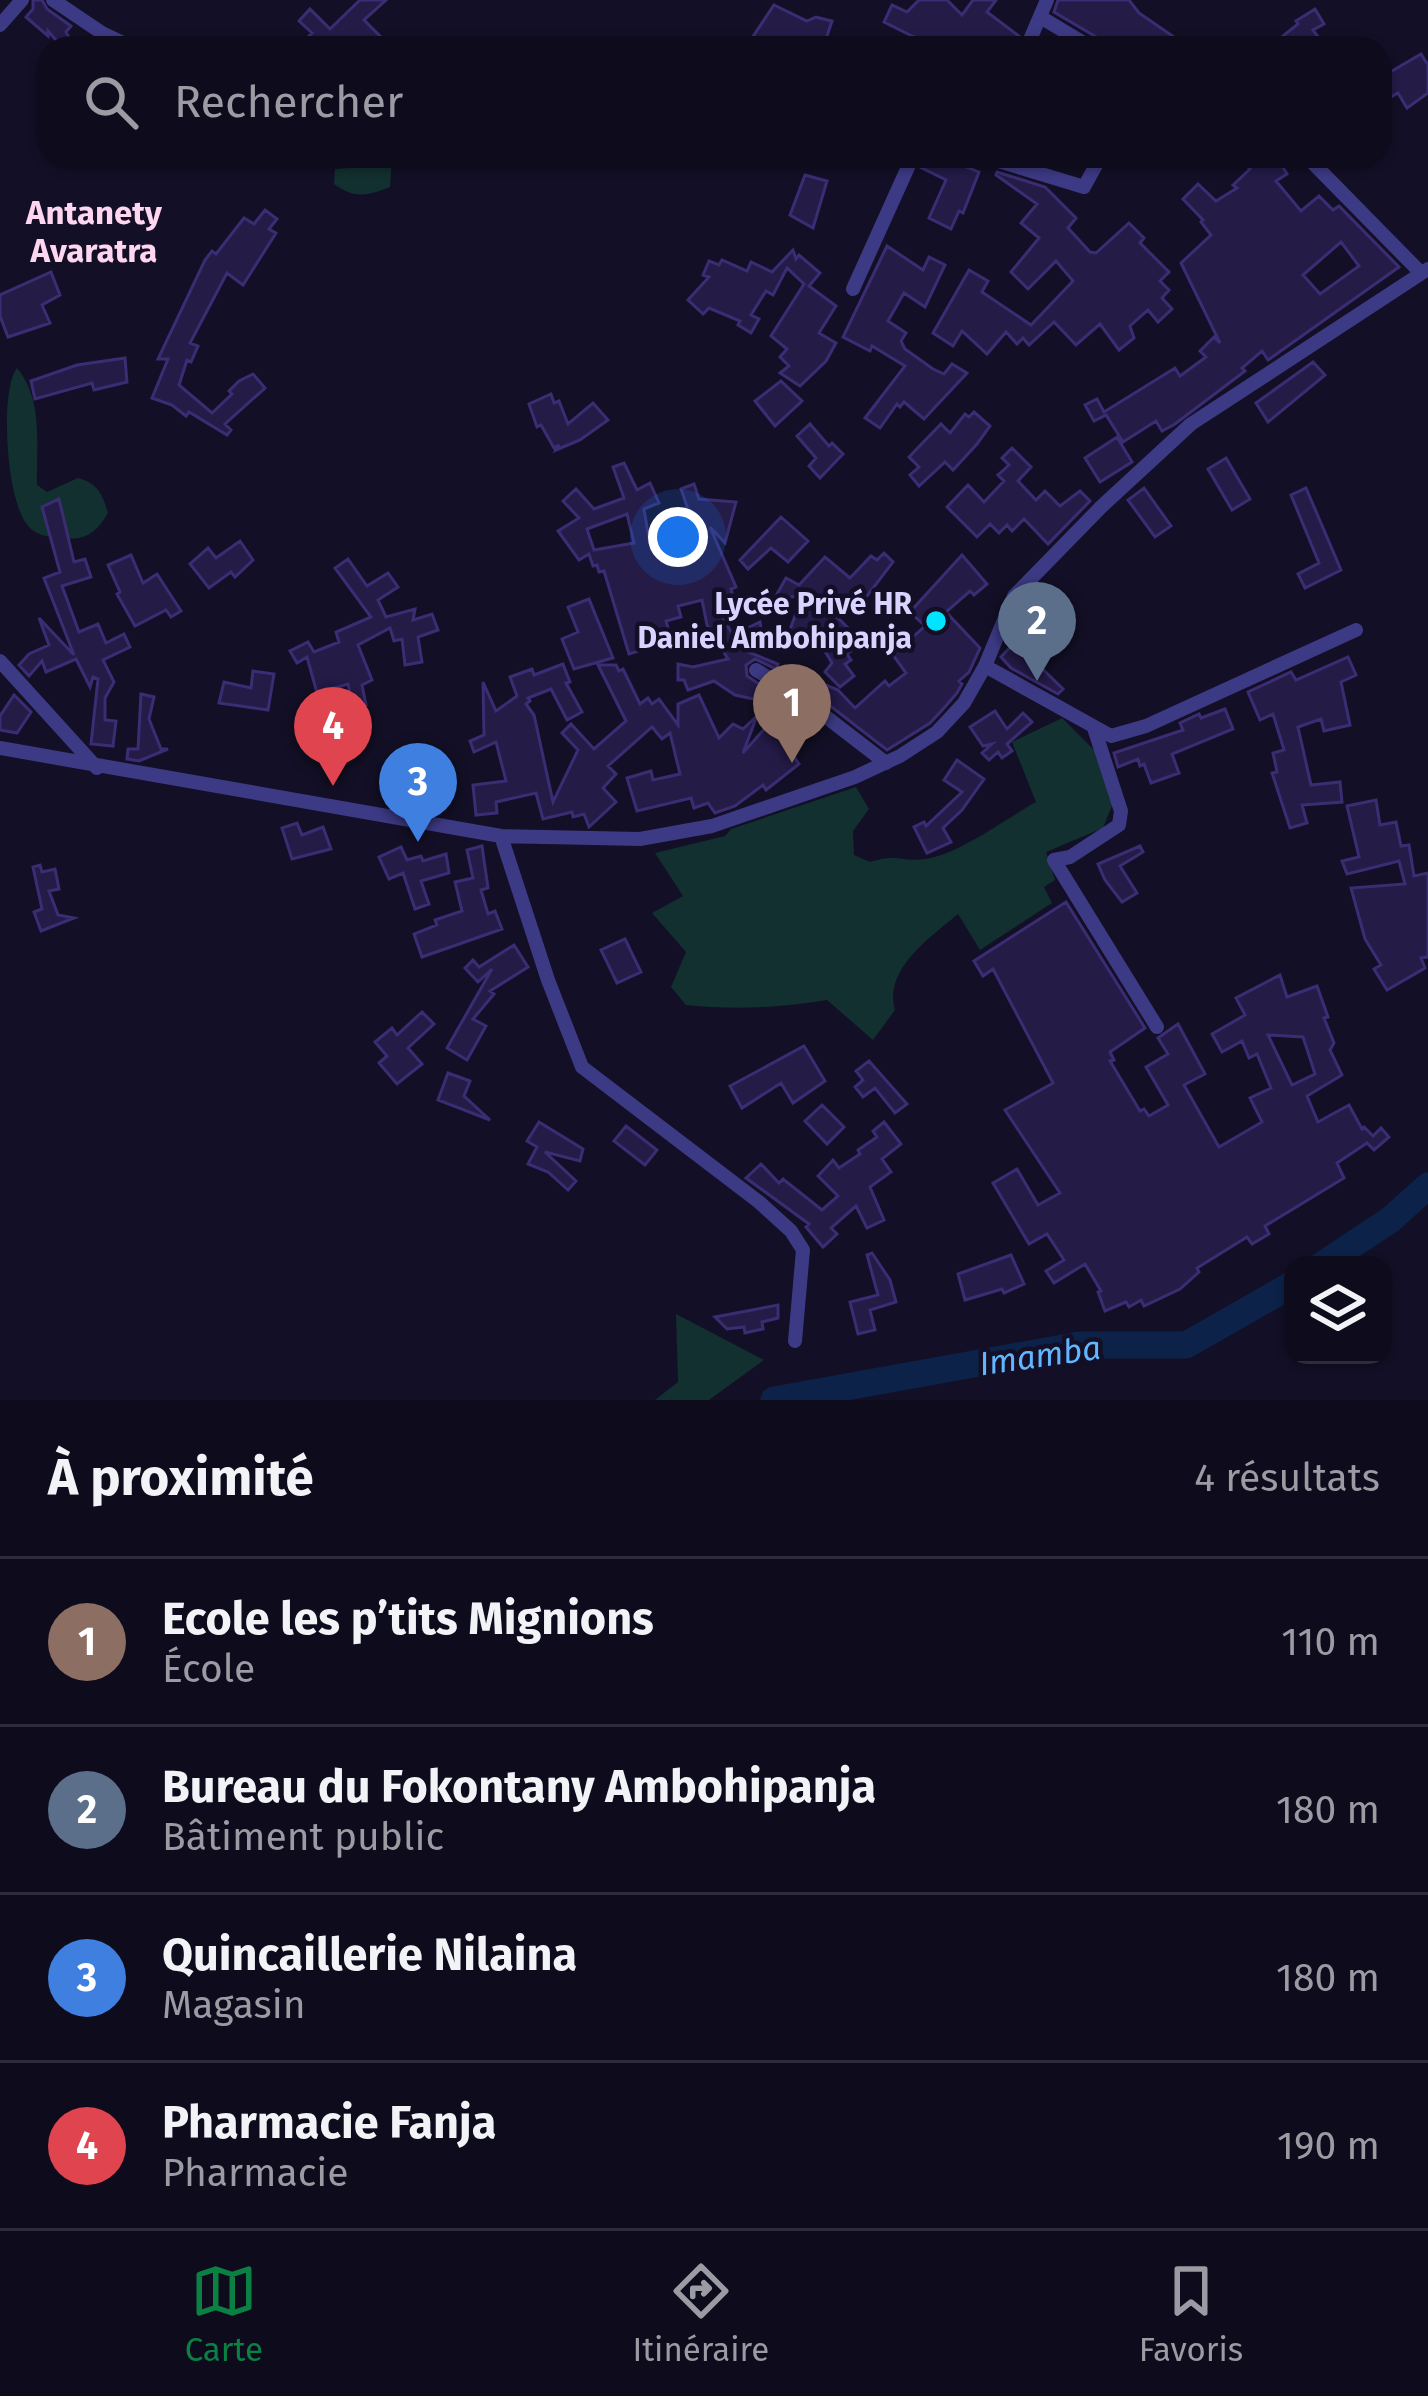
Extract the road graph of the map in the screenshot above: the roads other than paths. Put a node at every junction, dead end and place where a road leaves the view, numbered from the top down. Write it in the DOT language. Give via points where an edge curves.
graph roads {
  1 [pos="22,0"];
  2 [pos="53,0"];
  3 [pos="1047,0"];
  4 [pos="1042,18"];
  5 [pos="0,25"];
  6 [pos="108,36"];
  7 [pos="1032,36"];
  8 [pos="1072,36"];
  9 [pos="908,168"];
  10 [pos="1020,168"];
  11 [pos="1095,168"];
  12 [pos="1318,168"];
  13 [pos="1425,271"];
  14 [pos="854,289"];
  15 [pos="1356,630"];
  16 [pos="0,662"];
  17 [pos="986,666"];
  18 [pos="757,670"];
  19 [pos="1094,728"];
  20 [pos="0,748"];
  21 [pos="886,763"];
  22 [pos="97,768"];
  23 [pos="501,836"];
  24 [pos="1157,1027"];
  25 [pos="795,1341"];
  1 -- 5 [label="street"];
  2 -- 6 [label="street"];
  3 -- 4 [label="street"];
  4 -- 7 [label="street"];
  4 -- 8 [label="street"];
  9 -- 14 [label="street"];
  10 -- 11 [label="street" via="1084,188"];
  12 -- 13 [label="street"];
  13 -- 17 [label="street" via="1191,424 1014,596"];
  15 -- 19 [label="street" via="1146,726 1111,736"];
  16 -- 22 [label="street"];
  17 -- 19 [label="street"];
  17 -- 21 [label="street" via="937,732"];
  18 -- 21 [label="street"];
  19 -- 24 [label="street" via="1119,825 1054,860"];
  20 -- 22 [label="street"];
  21 -- 23 [label="street" via="712,826 640,839"];
  22 -- 23 [label="street"];
  23 -- 25 [label="street" via="581,1067 759,1202 803,1250"];
}
